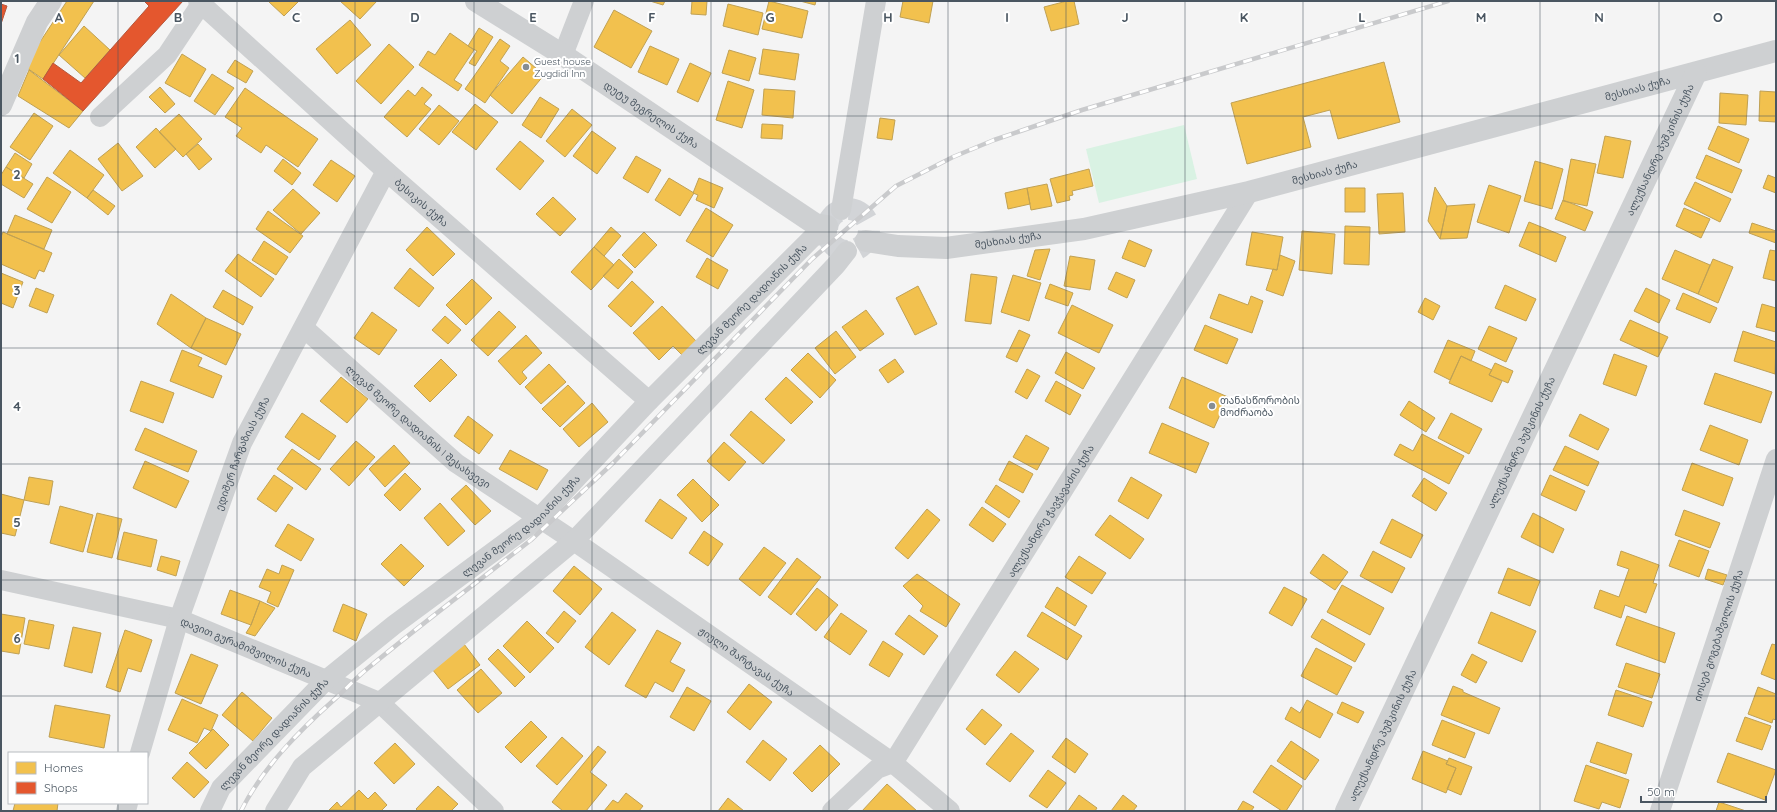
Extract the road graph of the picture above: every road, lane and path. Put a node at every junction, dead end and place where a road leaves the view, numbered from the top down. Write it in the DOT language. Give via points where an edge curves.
graph roads {
  1 [pos="51,1"];
  2 [pos="476,1"];
  3 [pos="584,1"];
  4 [pos="876,1"];
  5 [pos="199,2"];
  6 [pos="1776,51"];
  7 [pos="563,55"];
  8 [pos="1696,73"];
  9 [pos="1,105"];
  10 [pos="100,117"];
  11 [pos="386,171"];
  12 [pos="1249,192"];
  13 [pos="841,210"];
  14 [pos="827,230"];
  15 [pos="866,241"];
  16 [pos="847,251"];
  17 [pos="304,328"];
  18 [pos="649,401"];
  19 [pos="1776,459"];
  20 [pos="539,518"];
  21 [pos="574,541"];
  22 [pos="1,580"];
  23 [pos="179,619"];
  24 [pos="326,680"];
  25 [pos="379,702"];
  26 [pos="140,752"];
  27 [pos="893,763"];
  28 [pos="210,811"];
  29 [pos="275,811"];
  30 [pos="494,811"];
  31 [pos="832,811"];
  32 [pos="950,811"];
  33 [pos="1346,811"];
  34 [pos="1660,811"];
  1 -- 9 [label="street" via="37,22"];
  2 -- 7 [label="street, დუტუ მეგრელის ქუჩა"];
  3 -- 7 [label="street"];
  4 -- 13 [label="street"];
  5 -- 10 [label="street" via="166,55"];
  5 -- 11 [label="street, ბესიკის ქუჩა"];
  6 -- 8 [label="street, მესხიას ქუჩა"];
  7 -- 14 [label="street, დუტუ მეგრელის ქუჩა"];
  8 -- 12 [label="street, მესხიას ქუჩა"];
  8 -- 33 [label="street, ალექსანდრე პუშკინის ქუჩა"];
  11 -- 17 [label="street, ედიშერ ჩარგაზიას ქუჩა"];
  11 -- 18 [label="street, ბესიკის ქუჩა"];
  12 -- 15 [label="street, მესხიას ქუჩა" via="1084,229 946,248 898,246"];
  12 -- 27 [label="street, ალექსანდრე ჭავჭავაძის ქუჩა"];
  14 -- 18 [label="street, ლევან მეორე დადიანის ქუჩა" via="813,237"];
  16 -- 21 [label="street"];
  17 -- 20 [label="street, ლევან მეორე დადიანის I შესახვევი" via="456,463"];
  17 -- 23 [label="street, ედიშერ ჩარგაზიას ქუჩა" via="242,443"];
  18 -- 20 [label="street, ლევან მეორე დადიანის ქუჩა"];
  19 -- 34 [label="street, იოსებ გოგებაშვილის ქუჩა"];
  20 -- 21 [label="street, ჟიული შარტავას ქუჩა"];
  20 -- 24 [label="street, ლევან მეორე დადიანის ქუჩა" via="394,625"];
  21 -- 25 [label="street"];
  21 -- 27 [label="street, ჟიული შარტავას ქუჩა"];
  22 -- 23 [label="street, დავით გურამიშვილის ქუჩა"];
  23 -- 24 [label="street, დავით გურამიშვილის ქუჩა"];
  23 -- 26 [label="street, ედიშერ ჩარგაზიას ქუჩა"];
  24 -- 25 [label="street, დავით გურამიშვილის ქუჩა"];
  24 -- 28 [label="street, ლევან მეორე დადიანის ქუჩა" via="221,788"];
  25 -- 29 [label="street" via="302,767"];
  25 -- 30 [label="street, დავით გურამიშვილის ქუჩა"];
  27 -- 31 [label="street" via="877,769"];
  27 -- 32 [label="street, ჟიული შარტავას ქუჩა"];
}
